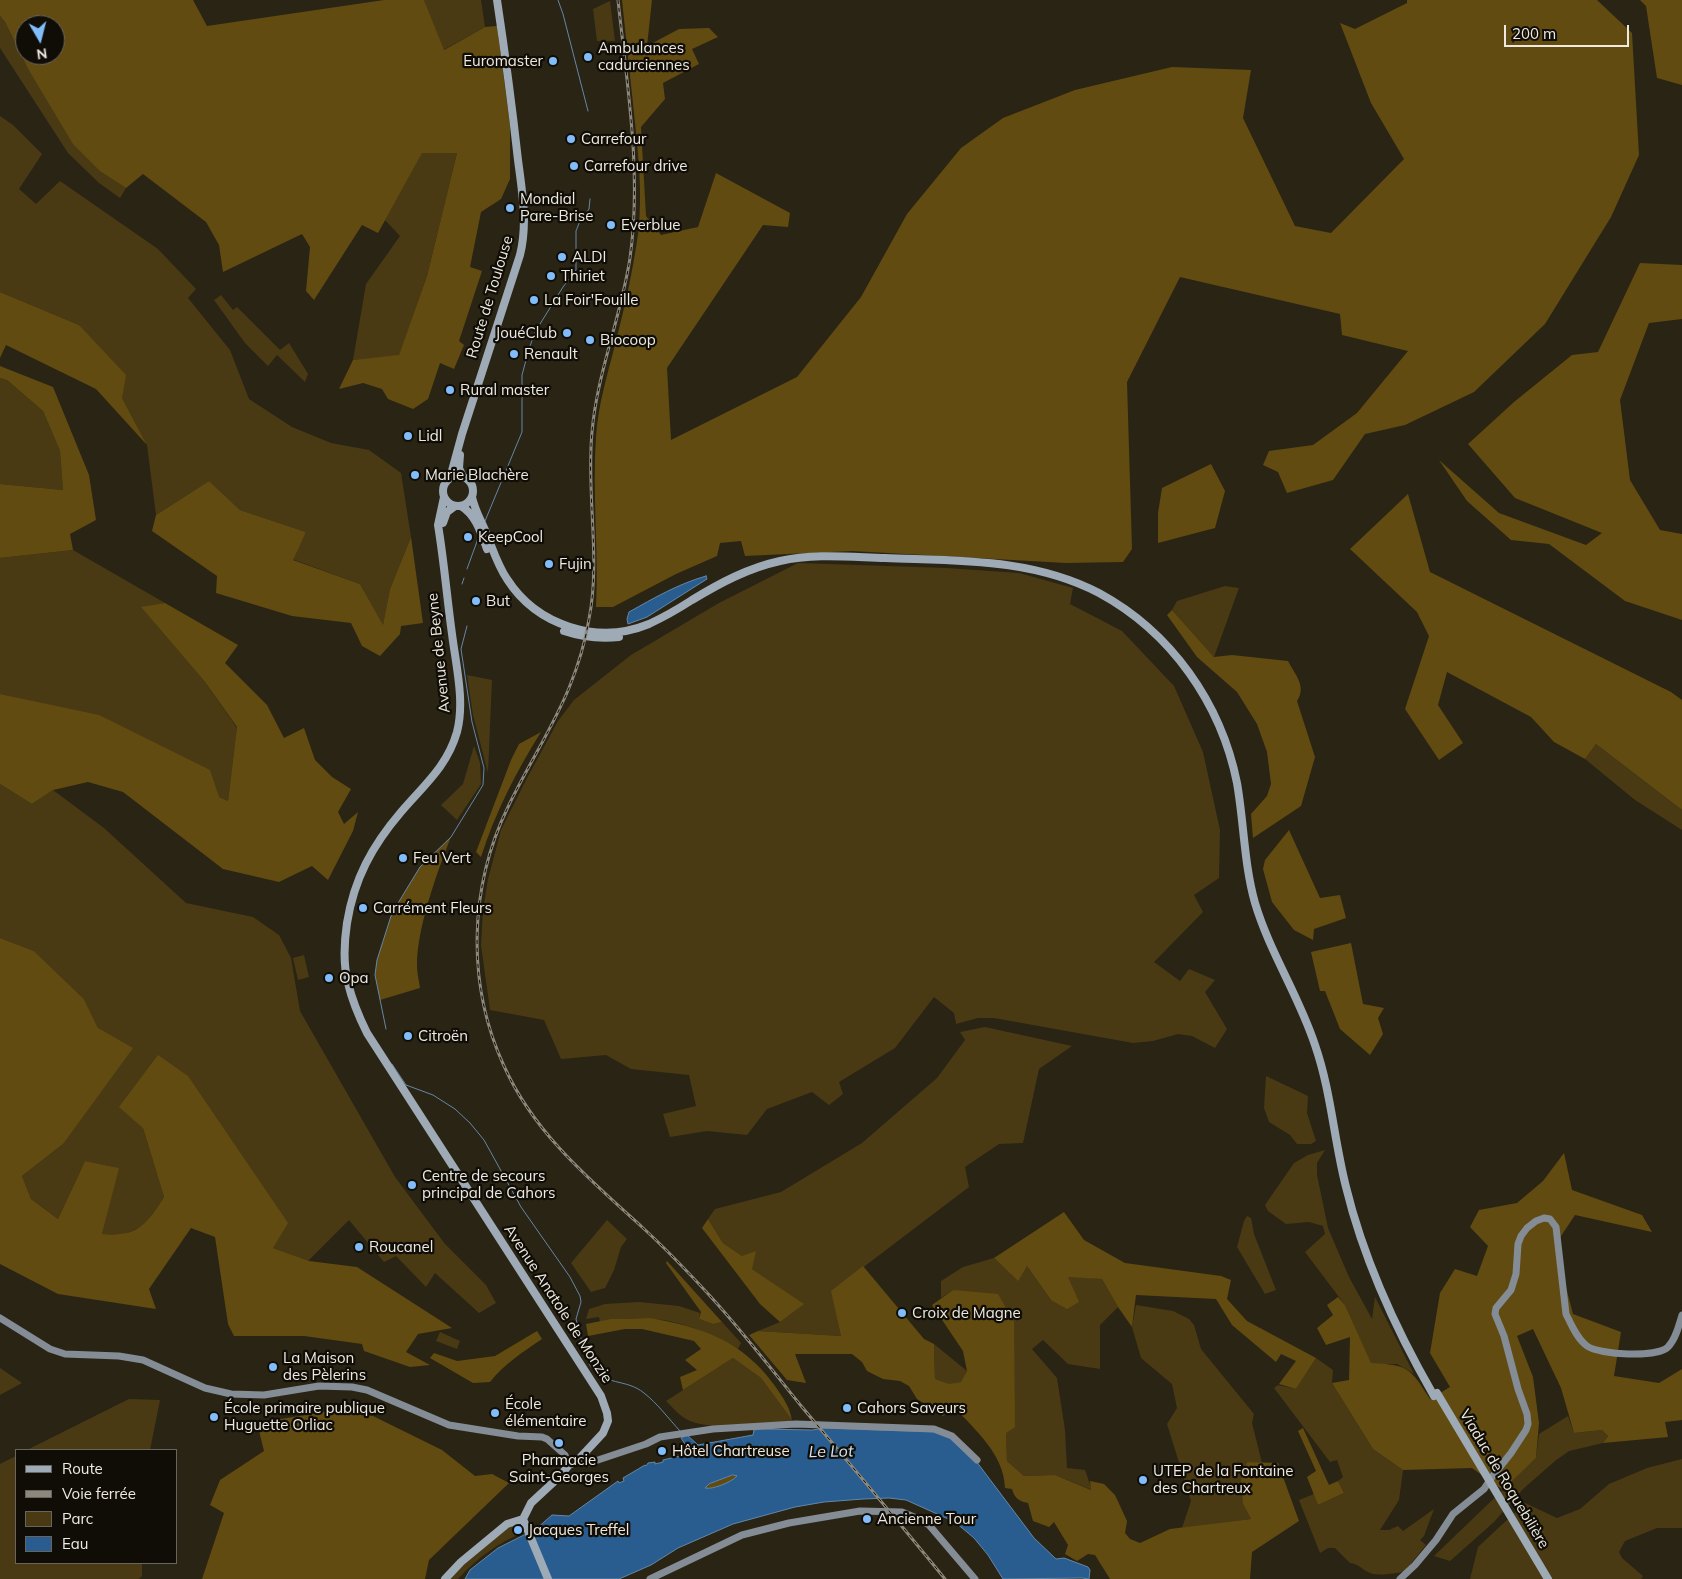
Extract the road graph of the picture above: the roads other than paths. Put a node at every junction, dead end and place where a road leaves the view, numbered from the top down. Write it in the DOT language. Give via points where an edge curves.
graph roads {
  1 [pos="499,0"];
  2 [pos="463,477"];
  3 [pos="450,478"];
  4 [pos="444,497"];
  5 [pos="472,497"];
  6 [pos="458,506"];
  7 [pos="477,519"];
  8 [pos="440,538"];
  9 [pos="385,831"];
  10 [pos="1682,1315"];
  11 [pos="0,1318"];
  12 [pos="1435,1394"];
  13 [pos="578,1460"];
  14 [pos="977,1460"];
  15 [pos="569,1465"];
  16 [pos="523,1519"];
  17 [pos="445,1579"];
  18 [pos="548,1579"];
  19 [pos="650,1579"];
  20 [pos="975,1579"];
  21 [pos="1400,1579"];
  22 [pos="1543,1579"];
  23 [pos="1548,1579"];
  1 -- 2 [label="main road, Route de Toulouse" via="516,110 528,230 522,262 458,460"];
  1 -- 3 [label="main road, Route de Toulouse" via="515,127 524,236"];
  2 -- 3 [label="main road"];
  2 -- 5 [label="main road" via="472,485"];
  3 -- 4 [label="main road" via="443,487"];
  4 -- 6 [label="main road" via="450,504"];
  4 -- 8 [label="main road, Avenue de Beyne" via="438,525"];
  5 -- 6 [label="main road" via="465,505"];
  5 -- 7 [label="main road"];
  6 -- 7 [label="main road"];
  6 -- 8 [label="main road, Avenue de Beyne" via="447,512"];
  7 -- 12 [label="main road" via="506,578 525,601 556,622 583,631 616,632 647,625 742,573 787,559 814,557 965,561 1050,573 1118,604 1157,635 1194,678 1220,727 1237,783 1254,900 1268,940 1316,1045 1354,1217 1376,1279 1401,1334"];
  8 -- 9 [label="main road, Avenue de Beyne" via="460,695 457,732 436,775"];
  9 -- 13 [label="main road, Avenue Anatole de Monzie" via="359,875 351,902 344,952 348,984 367,1033 601,1396 608,1413 607,1425"];
  10 -- 21 [label="street" via="1670,1346 1659,1352 1622,1353 1594,1350 1585,1345 1566,1314 1556,1227 1550,1219 1544,1218 1527,1228 1518,1244 1516,1274 1511,1290 1495,1314 1528,1414 1526,1430 1484,1488 1453,1514 1436,1540"];
  11 -- 15 [label="street" via="50,1349 65,1354 144,1360 218,1392 264,1395 326,1386 357,1388 458,1427 547,1439 565,1455"];
  12 -- 22 [label="main road, Viaduc de Roquebilière"];
  12 -- 23 [label="main road, Viaduc de Roquebilière, bridge"];
  13 -- 14 [label="street" via="589,1463 660,1437 683,1433 796,1424 934,1429 952,1436"];
  13 -- 15 [label="main road, Avenue Anatole de Monzie"];
  15 -- 16 [label="main road, Avenue Anatole de Monzie" via="531,1503"];
  16 -- 17 [label="main road" via="507,1524"];
  16 -- 18 [label="main road"];
  19 -- 20 [label="street" via="742,1535 778,1525 860,1511 902,1512 929,1525"];
}
